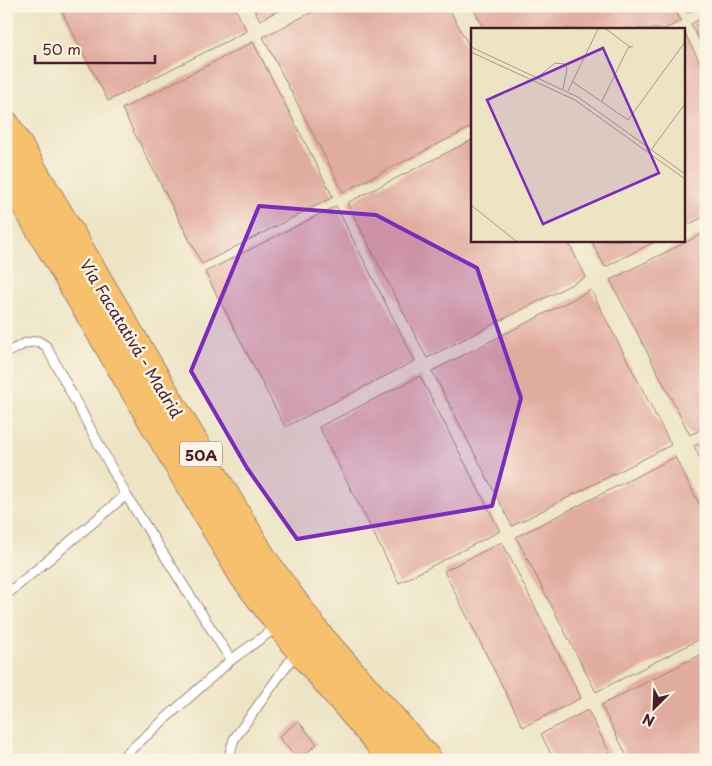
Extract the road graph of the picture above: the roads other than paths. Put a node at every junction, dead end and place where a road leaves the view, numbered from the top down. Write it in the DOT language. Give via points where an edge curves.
graph roads {
  1 [pos="6,125"];
  2 [pos="6,171"];
  3 [pos="6,353"];
  4 [pos="126,495"];
  5 [pos="6,595"];
  6 [pos="280,624"];
  7 [pos="299,649"];
  8 [pos="231,660"];
  9 [pos="120,760"];
  10 [pos="228,760"];
  11 [pos="394,760"];
  12 [pos="428,760"];
  1 -- 12 [label="main road, Vía Facatativá - Madrid / 50A" via="264,561 317,634"];
  2 -- 6 [label="main road, Vía Facatativá - Madrid / 50A" via="243,575"];
  3 -- 4 [label="lane" via="26,343 38,341 46,346"];
  4 -- 5 [label="lane"];
  4 -- 8 [label="lane"];
  6 -- 7 [label="main road, Vía Facatativá - Madrid / 50A"];
  6 -- 8 [label="lane"];
  7 -- 10 [label="lane" via="234,739"];
  7 -- 11 [label="main road, Vía Facatativá - Madrid / 50A"];
  8 -- 9 [label="lane"];
}
